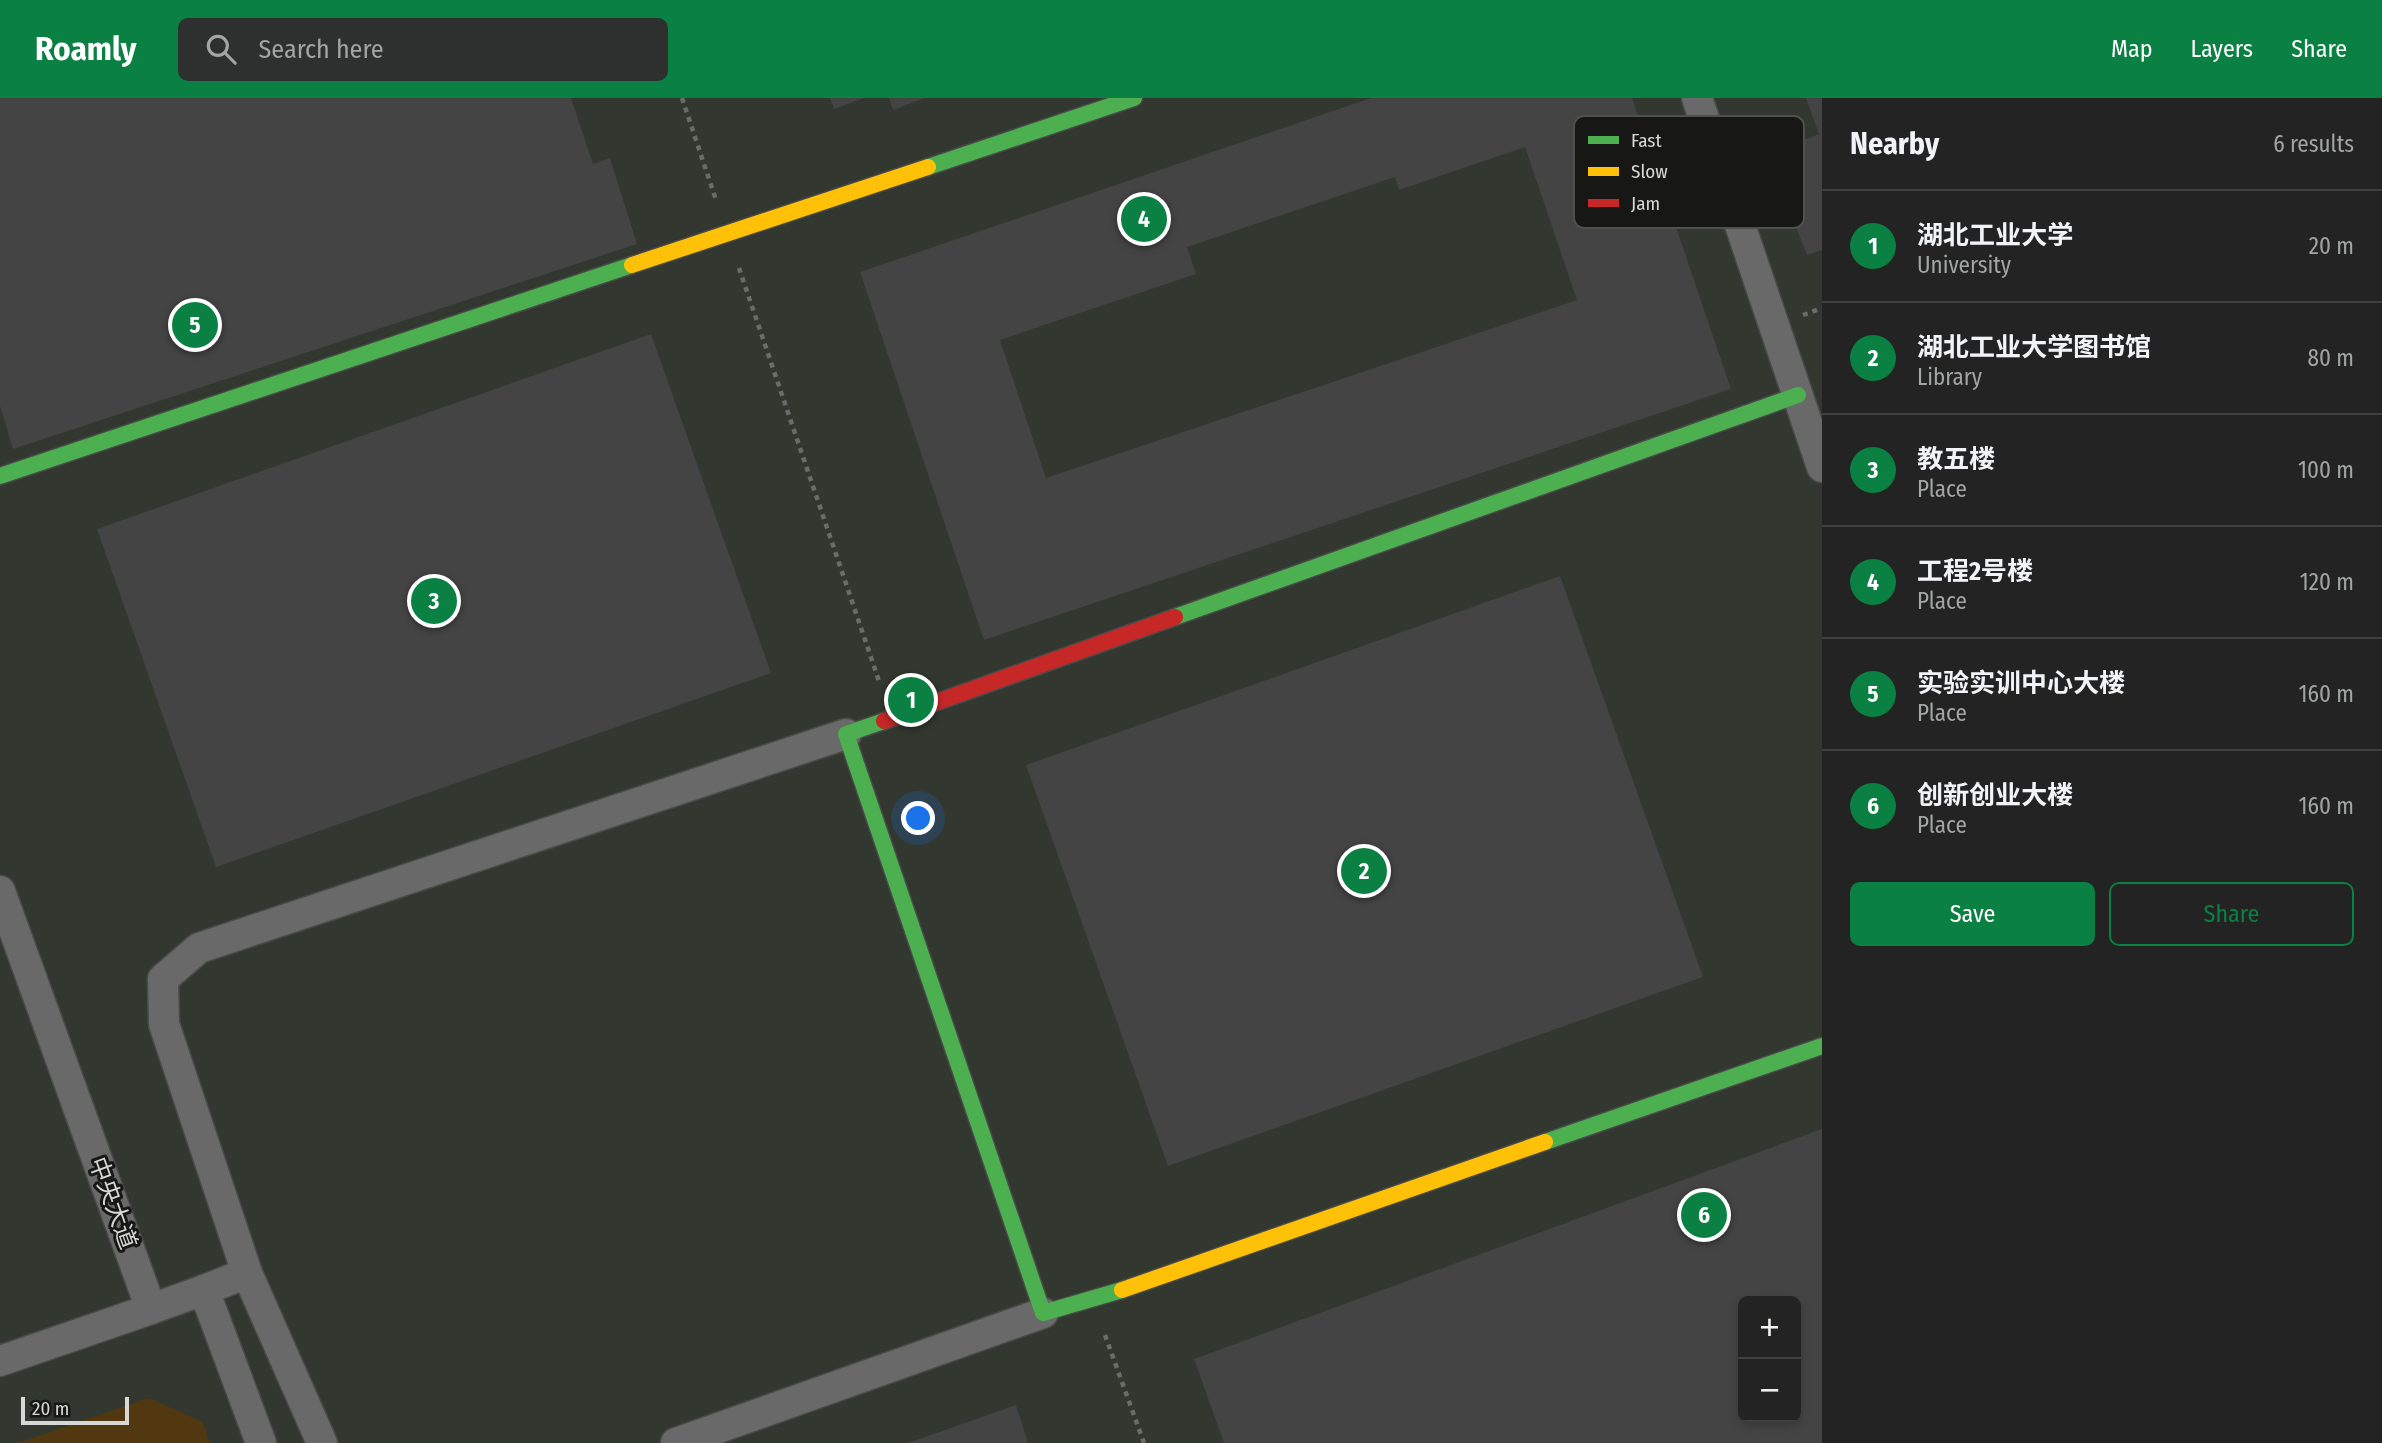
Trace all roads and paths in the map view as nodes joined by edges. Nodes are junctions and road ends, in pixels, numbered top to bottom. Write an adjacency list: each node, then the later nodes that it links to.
1 (682, 98): 6 (path)
2 (1134, 98): 6 (street)
3 (1697, 98): 4 (street)
4 (1703, 116)
5 (1741, 228): 7 (street)
6 (727, 235): 9 (street); 10 (path)
7 (1798, 395): 8 (street); 10 (street)
8 (1822, 467)
9 (0, 476)
10 (891, 718): 11 (street)
11 (846, 734): 14 (street); 18 (street)
12 (0, 891): 17 (street, 中央大道)
13 (1822, 1046): 16 (street)
14 (247, 1273): 15 (street); 21 (street)
15 (205, 1290): 17 (street); 20 (street)
16 (1093, 1300): 18 (street); 23 (path)
17 (151, 1309): 19 (street)
18 (1043, 1313): 22 (street)
19 (0, 1361)
20 (261, 1443)
21 (322, 1443)
22 (676, 1443)
23 (1144, 1443)

